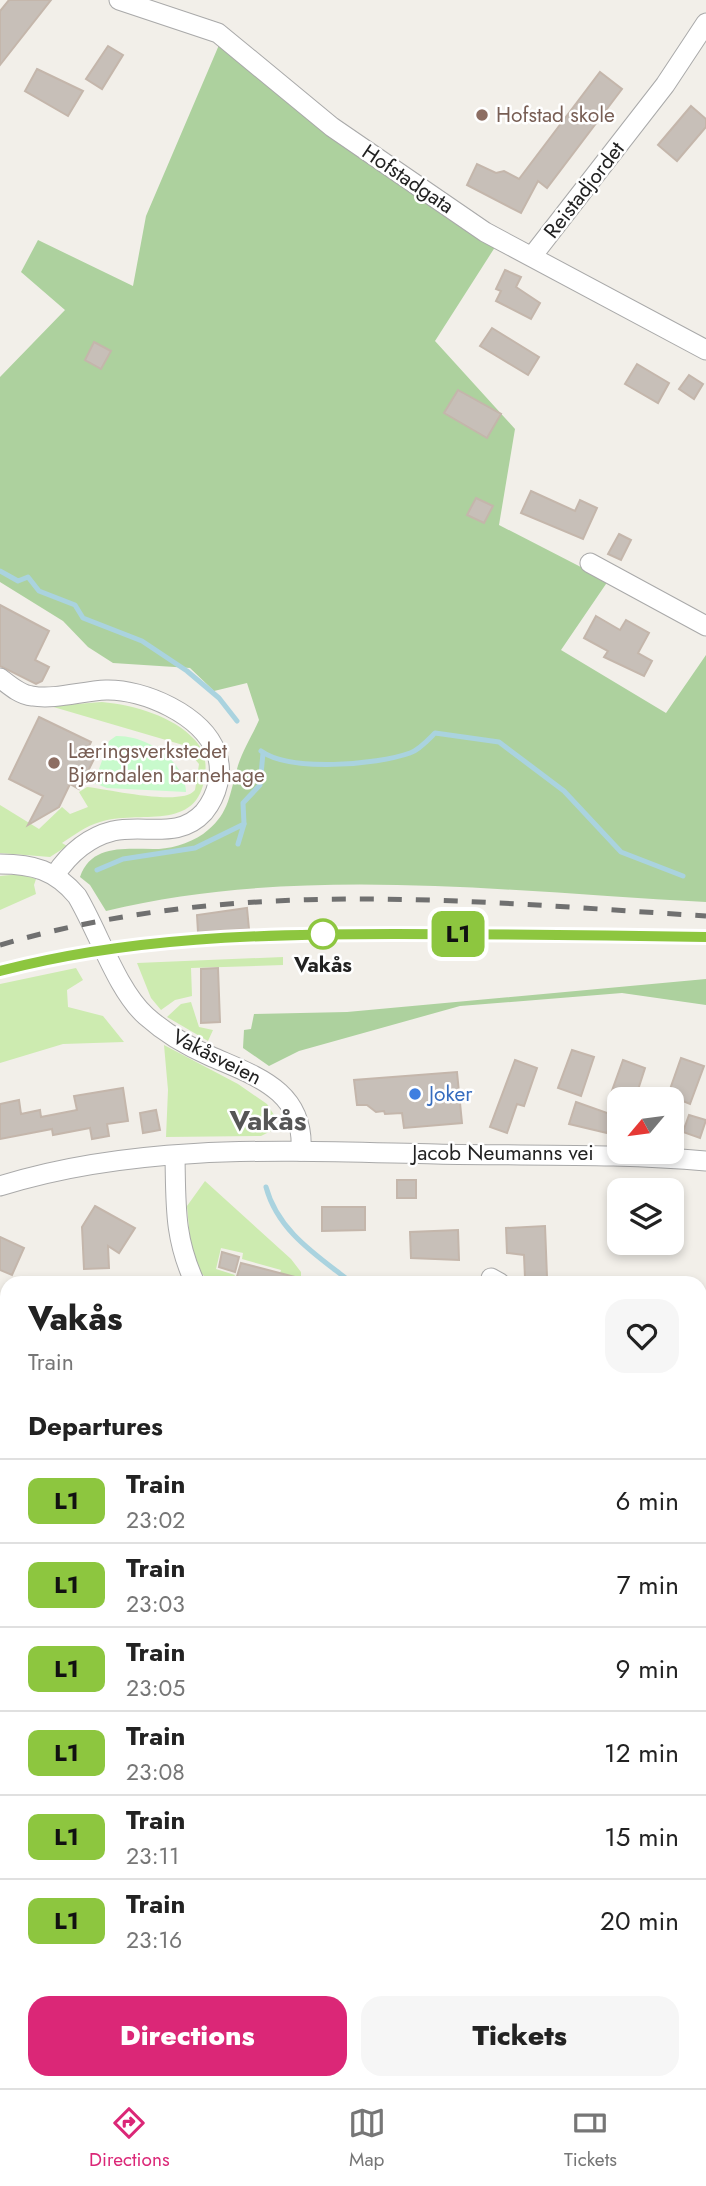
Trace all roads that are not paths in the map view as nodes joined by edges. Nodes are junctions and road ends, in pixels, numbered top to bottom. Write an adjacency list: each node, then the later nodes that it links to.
1 (119, 0): 3 (street, Hofstadgata)
2 (706, 23): 3 (street, Reistadjordet)
3 (533, 255): 4 (street, Hofstadgata)
4 (706, 350)
5 (590, 563): 6 (street)
6 (706, 626)
7 (0, 678): 9 (street)
8 (0, 864): 9 (street, Vakåsveien)
9 (55, 875): 10 (street, Vakåsveien)
10 (301, 1151): 11 (street); 12 (street, Jacob Neumanns vei)
11 (175, 1157): 13 (street); 14 (street)
12 (706, 1161)
13 (0, 1186)
14 (192, 1276)

